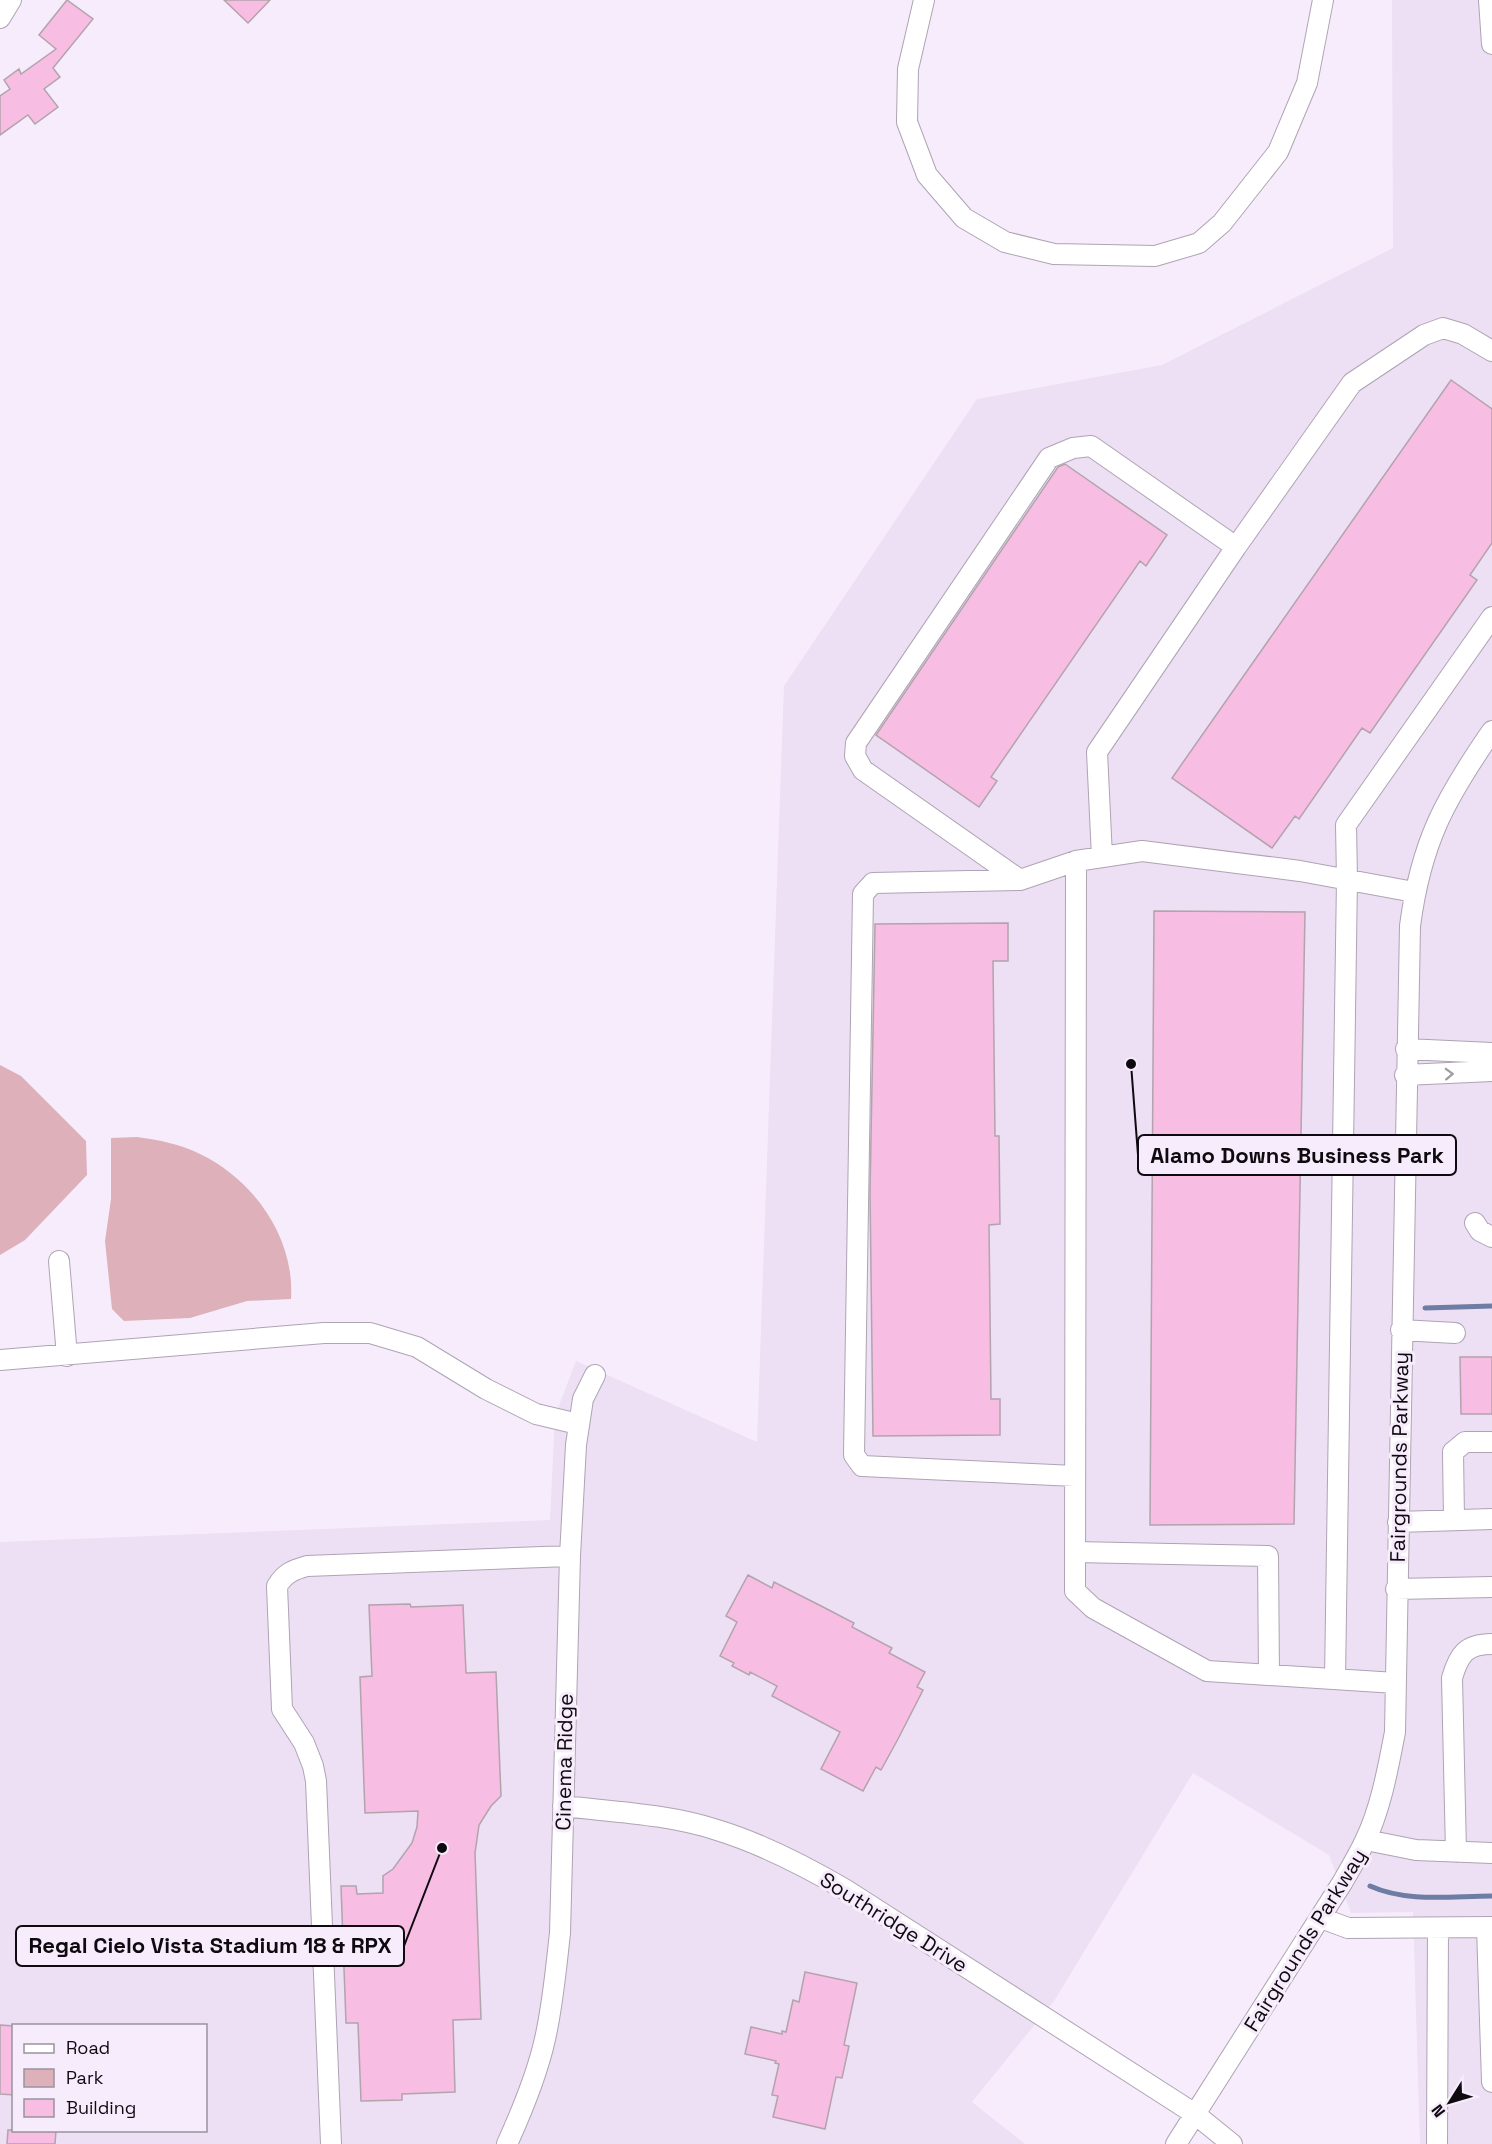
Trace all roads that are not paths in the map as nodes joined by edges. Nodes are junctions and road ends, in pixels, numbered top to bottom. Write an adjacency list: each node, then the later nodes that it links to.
1 (11, 0): 5 (street)
2 (924, 0): 3 (street)
3 (1323, 0)
4 (1489, 0): 6 (street)
5 (0, 18)
6 (1492, 44)
7 (1492, 351): 8 (street)
8 (1236, 547): 11 (street); 14 (street)
9 (1492, 617): 13 (street)
10 (1492, 731): 15 (street, Fairgrounds Parkway)
11 (1102, 857): 12 (street); 13 (street)
12 (1076, 861): 14 (street); 30 (street)
13 (1347, 879): 15 (street); 40 (street)
14 (1020, 880): 30 (street)
15 (1414, 892): 16 (street, Fairgrounds Parkway)
16 (1406, 1049): 17 (street); 19 (street, Fairgrounds Parkway)
17 (1492, 1053)
18 (1492, 1071): 19 (street, one-way to 18)
19 (1406, 1075): 23 (street, Fairgrounds Parkway)
20 (1475, 1223): 21 (street)
21 (1492, 1237)
22 (59, 1262): 25 (street)
23 (1401, 1330): 24 (street); 33 (street, Fairgrounds Parkway)
24 (1455, 1333)
25 (67, 1356): 26 (street); 28 (street)
26 (0, 1360)
27 (595, 1375): 28 (street, Cinema Ridge)
28 (578, 1424): 35 (street, Cinema Ridge)
29 (1492, 1442): 32 (street)
30 (1075, 1476): 34 (street)
31 (1492, 1519): 32 (street)
32 (1454, 1520): 33 (street)
33 (1398, 1522): 37 (street, Fairgrounds Parkway)
34 (1075, 1552): 39 (street); 39 (street)
35 (570, 1556): 42 (street, Cinema Ridge); 51 (street)
36 (1492, 1587): 37 (street)
37 (1396, 1589): 41 (street, Fairgrounds Parkway)
38 (1492, 1644): 44 (street)
39 (1269, 1675): 40 (street)
40 (1335, 1679): 41 (street)
41 (1396, 1683): 43 (street, Fairgrounds Parkway)
42 (563, 1806): 50 (street, Southridge Drive); 52 (street, Cinema Ridge)
43 (1366, 1840): 44 (street); 46 (street, Fairgrounds Parkway)
44 (1456, 1852): 45 (street)
45 (1492, 1853)
46 (1321, 1917): 48 (street); 50 (street, Fairgrounds Parkway)
47 (1490, 1927): 48 (street); 49 (street)
48 (1438, 1928): 55 (street)
49 (1492, 2082)
50 (1195, 2114): 53 (street, Fairgrounds Parkway); 54 (street, Southridge Drive)
51 (331, 2144)
52 (507, 2144)
53 (1176, 2144)
54 (1232, 2144)
55 (1437, 2144)

